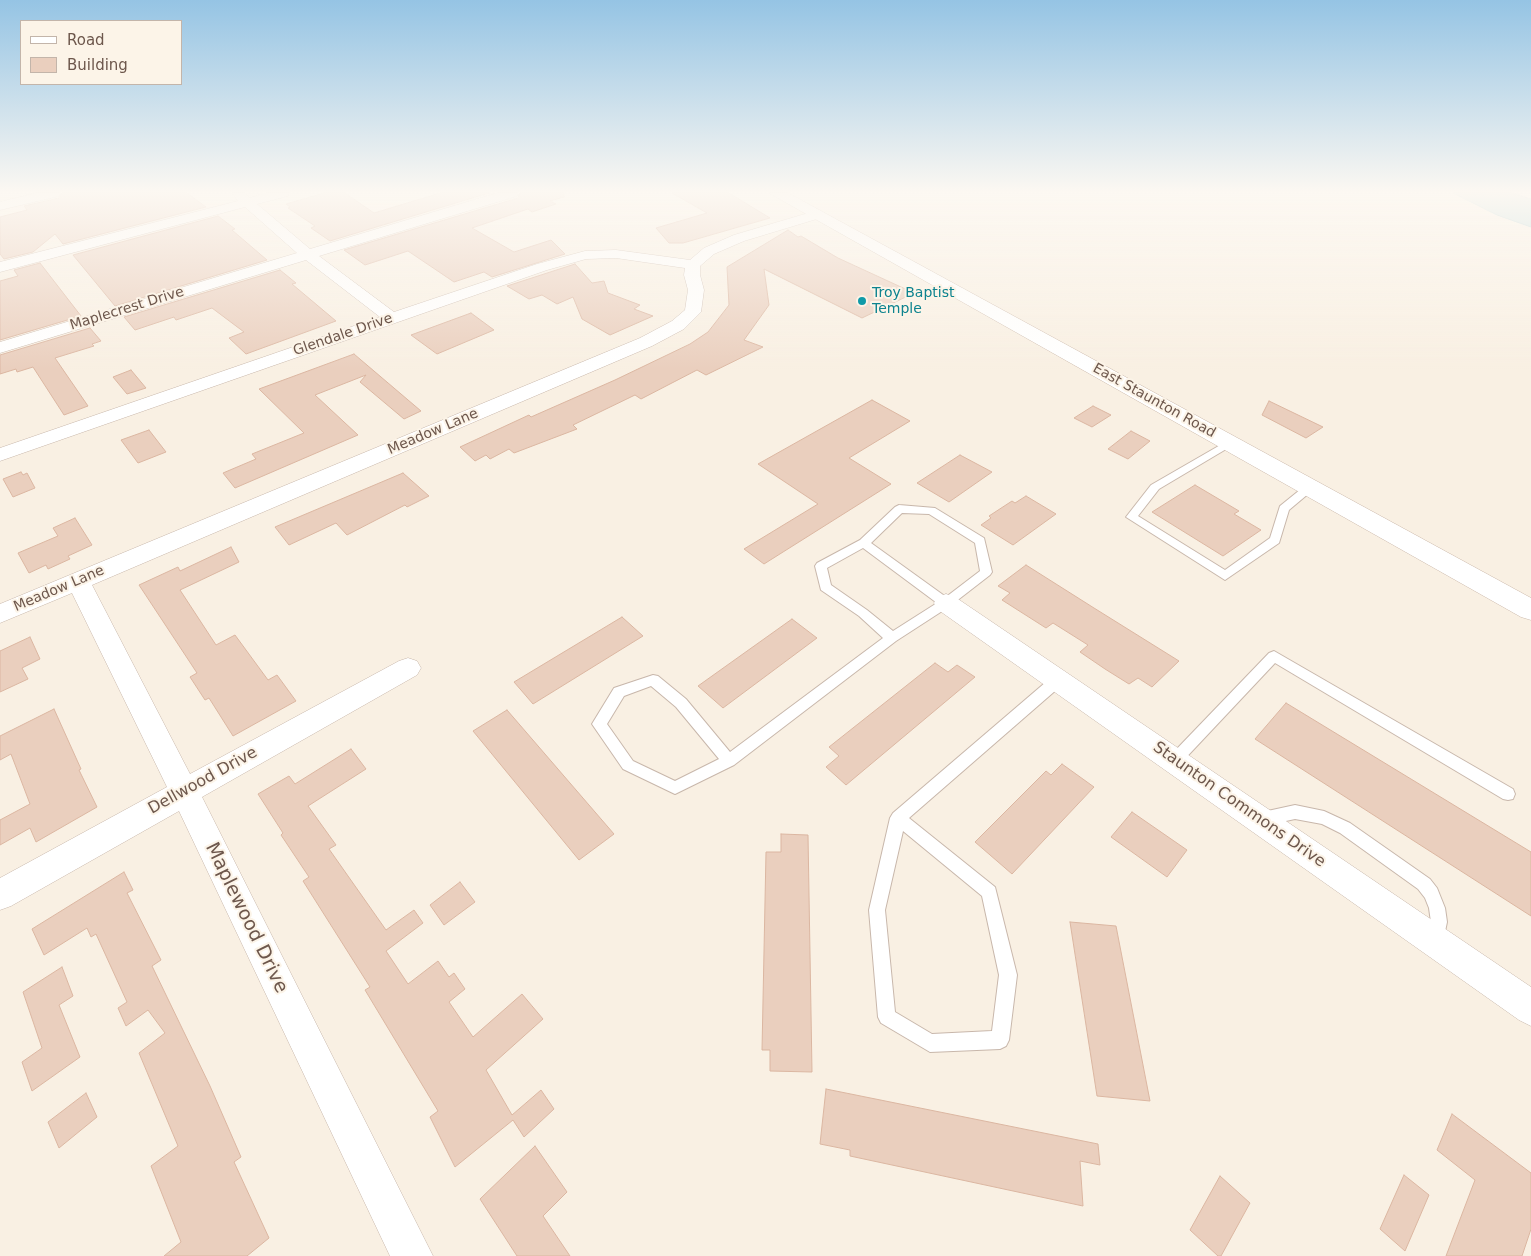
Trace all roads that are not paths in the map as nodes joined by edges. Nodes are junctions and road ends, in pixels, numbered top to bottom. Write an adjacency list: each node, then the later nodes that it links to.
1 (57, 252): 8 (street)
2 (305, 252): 6 (street)
3 (316, 252): 6 (street, Maplecrest Drive)
4 (709, 252): 7 (street)
5 (881, 252): 11 (main road, East Staunton Road)
6 (308, 254): 9 (street); 10 (street, Maplecrest Drive)
7 (693, 265): 9 (street, Glendale Drive); 15 (street, Meadow Lane)
8 (0, 268)
9 (392, 318): 12 (street, Glendale Drive)
10 (0, 348)
11 (1229, 443): 13 (main road, East Staunton Road); 13 (lane)
12 (0, 455)
13 (1310, 487): 17 (main road, East Staunton Road)
14 (864, 543): 16 (lane); 16 (lane); 19 (lane)
15 (78, 581): 18 (street, Meadow Lane); 24 (street, Maplewood Drive)
16 (946, 603): 19 (lane); 21 (street, Staunton Commons Drive)
17 (1531, 610)
18 (0, 614)
19 (892, 638): 22 (lane)
20 (408, 668): 24 (street, Dellwood Drive)
21 (1058, 680): 23 (street, Staunton Commons Drive); 26 (lane)
22 (729, 761): 22 (lane)
23 (1174, 761): 25 (lane); 27 (street, Staunton Commons Drive)
24 (184, 791): 28 (street, Dellwood Drive); 31 (street, Maplewood Drive)
25 (1508, 794)
26 (898, 818): 26 (lane)
27 (1260, 820): 29 (street, Staunton Commons Drive); 29 (lane)
28 (0, 895)
29 (1436, 942): 30 (street, Staunton Commons Drive)
30 (1531, 1008)
31 (412, 1256)

